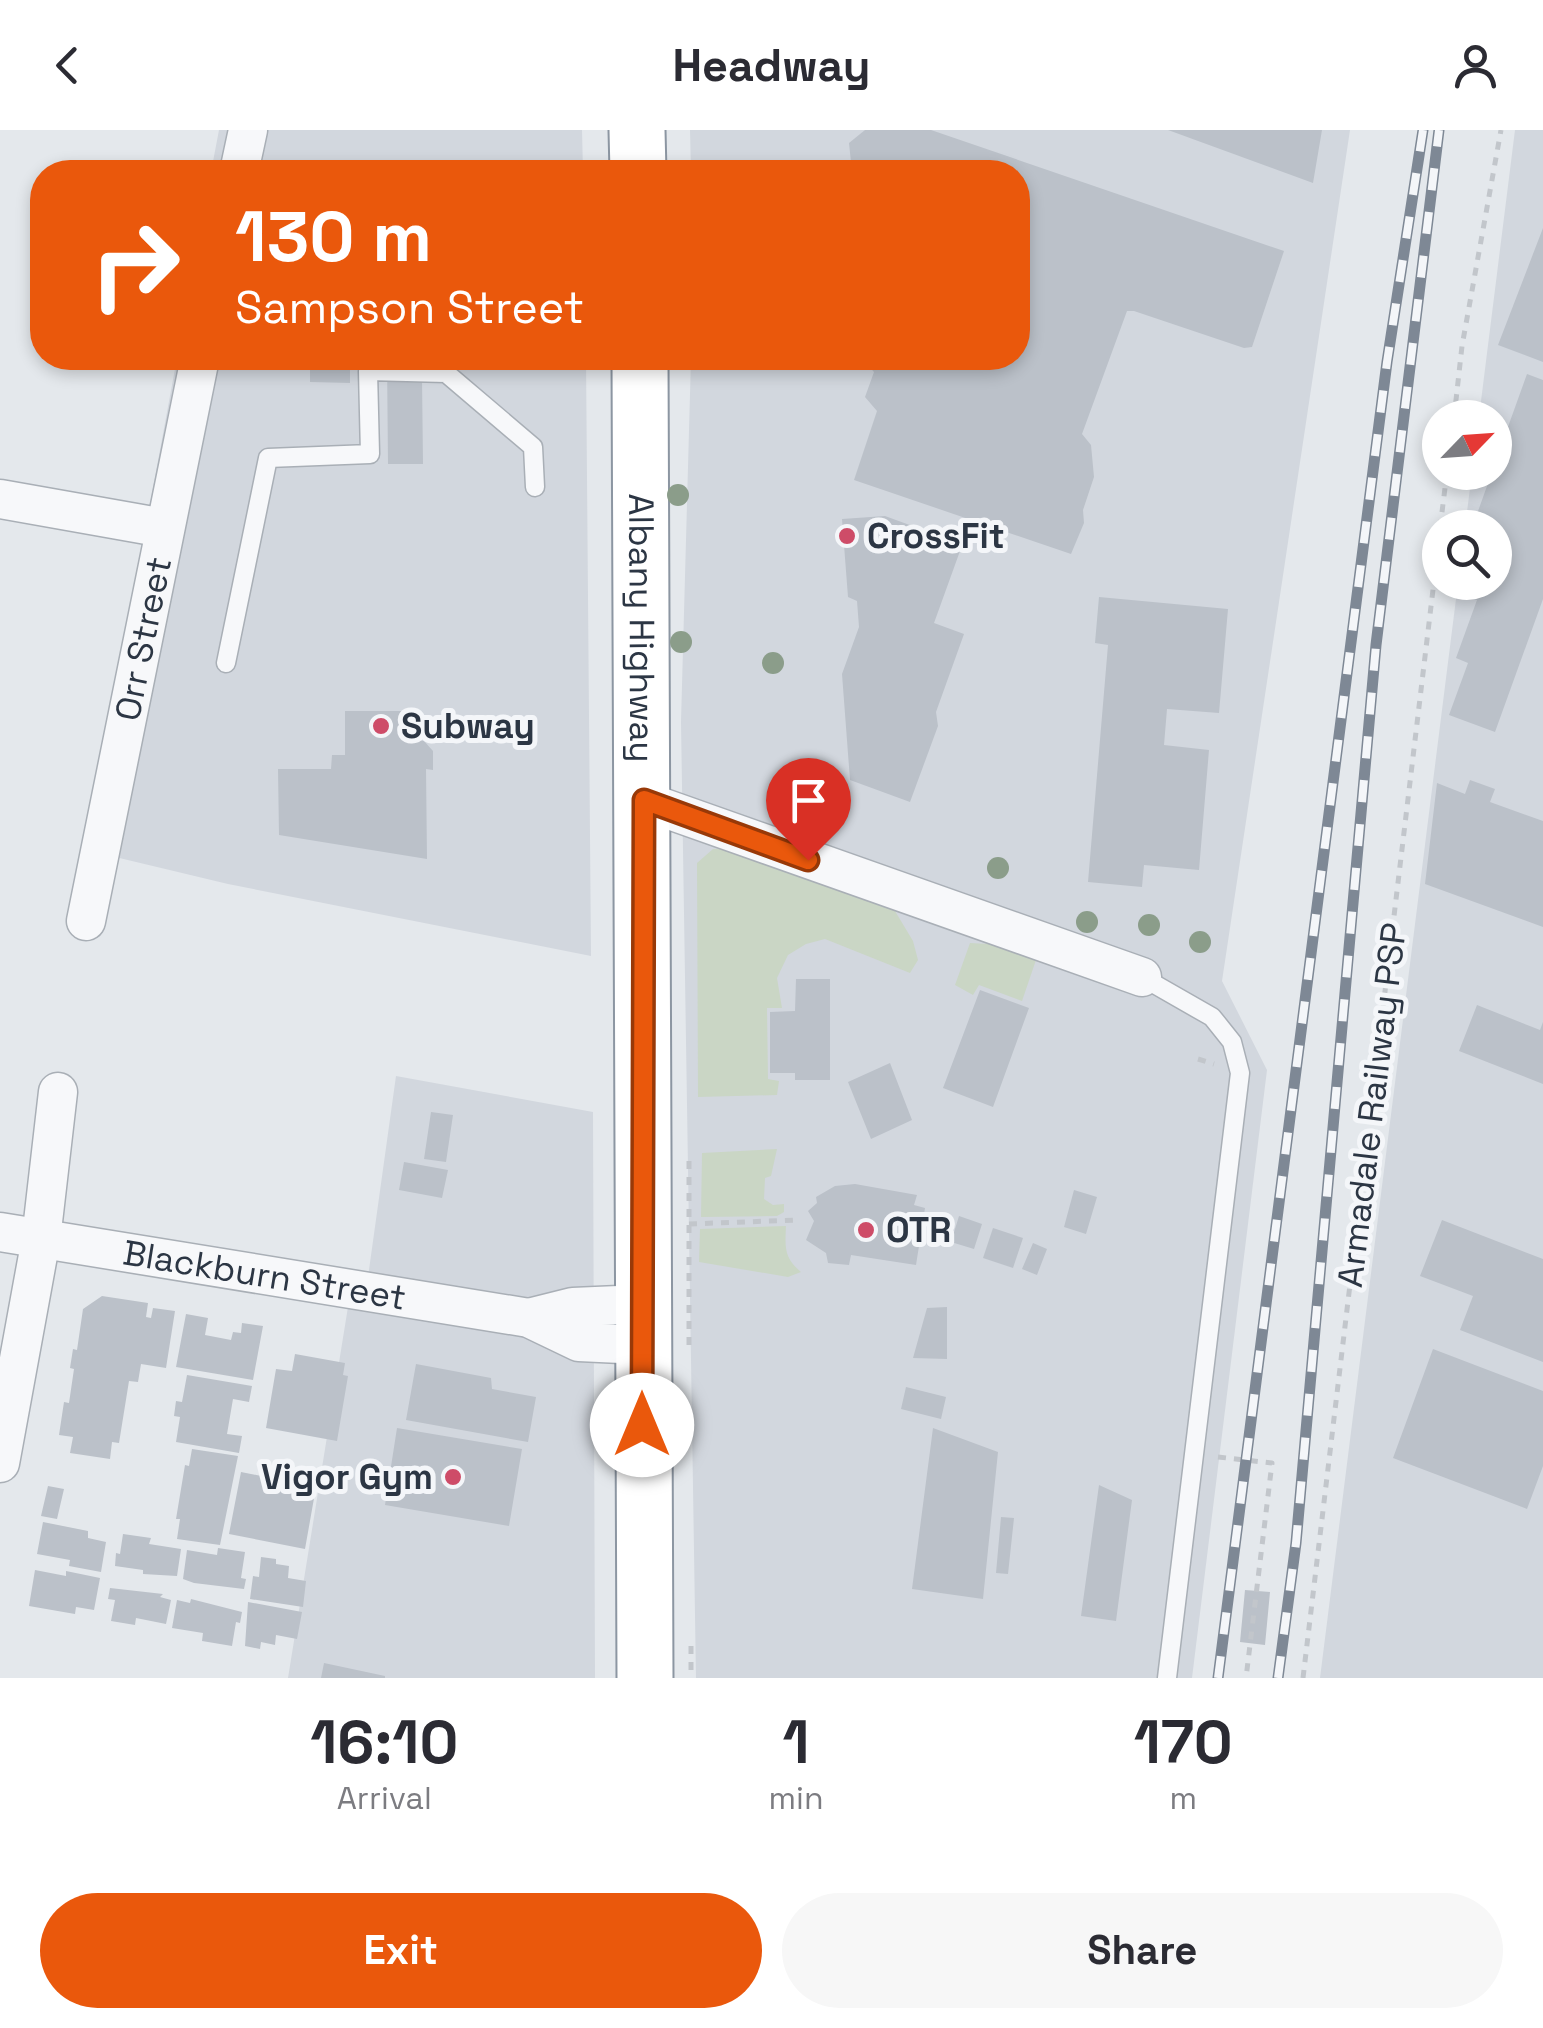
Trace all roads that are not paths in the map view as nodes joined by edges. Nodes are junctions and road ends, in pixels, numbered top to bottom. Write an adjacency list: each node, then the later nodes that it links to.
1 (248, 130): 3 (street)
2 (637, 130): 4 (highway)
3 (242, 160)
4 (638, 160)
5 (197, 370): 9 (street, Orr Street)
6 (640, 370): 11 (highway, Albany Highway)
7 (536, 487): 10 (lane)
8 (0, 499): 9 (street)
9 (164, 528): 12 (street, Orr Street)
10 (226, 664)
11 (644, 800): 13 (street); 17 (highway, Albany Highway)
12 (86, 921)
13 (1142, 977): 20 (lane)
14 (58, 1092): 16 (street)
15 (0, 1232): 16 (street, Blackburn Street)
16 (41, 1239): 17 (street, Blackburn Street); 18 (street)
17 (642, 1325): 19 (highway, Albany Highway)
18 (0, 1463)
19 (646, 1678)
20 (1167, 1678)

